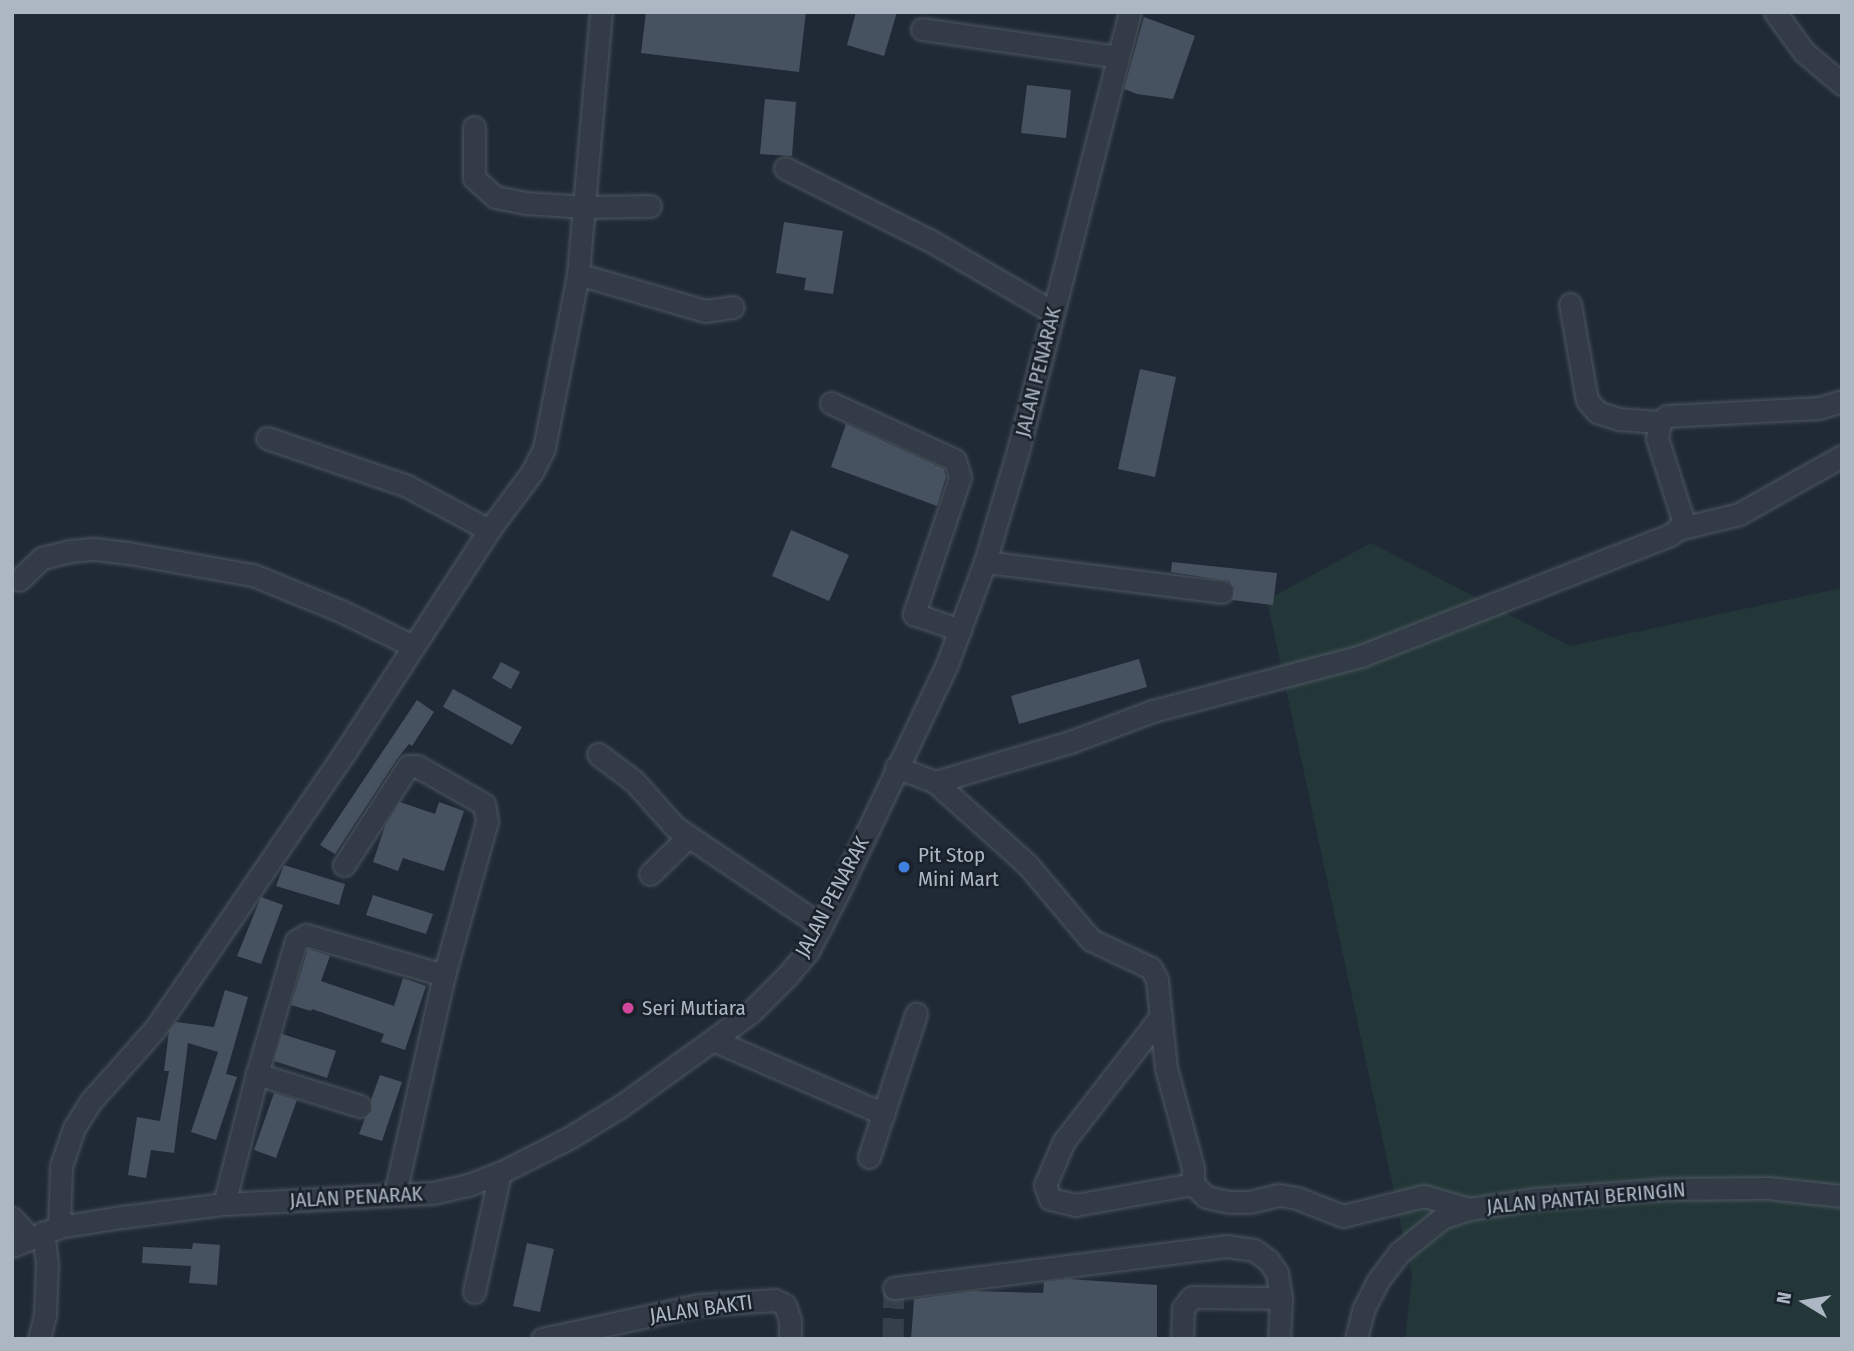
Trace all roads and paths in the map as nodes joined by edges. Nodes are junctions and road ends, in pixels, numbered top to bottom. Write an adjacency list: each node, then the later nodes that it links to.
1 (601, 12): 10 (street)
2 (1130, 12): 5 (street, JALAN PENARAK)
3 (1775, 12): 6 (street)
4 (922, 29): 5 (street)
5 (1118, 57): 14 (street, JALAN PENARAK)
6 (1842, 84)
7 (474, 127): 10 (street)
8 (785, 168): 14 (street)
9 (649, 206): 10 (street)
10 (586, 207): 11 (street)
11 (578, 274): 13 (street); 21 (street)
12 (1570, 304): 17 (street)
13 (733, 307)
14 (1053, 312): 22 (street, JALAN PENARAK)
15 (1842, 401): 17 (street)
16 (831, 403): 25 (street)
17 (1660, 422): 20 (street)
18 (267, 439): 21 (street)
19 (1842, 456): 20 (street)
20 (1678, 529): 29 (street)
21 (489, 530): 26 (street)
22 (985, 562): 24 (street); 25 (street, JALAN PENARAK)
23 (19, 580): 26 (street)
24 (1222, 592)
25 (960, 630): 28 (street, JALAN PENARAK)
26 (413, 646): 49 (street)
27 (598, 754): 30 (street)
28 (897, 767): 29 (street); 33 (street, JALAN PENARAK)
29 (935, 782): 36 (street)
30 (688, 837): 32 (street); 33 (street)
31 (344, 865): 34 (street)
32 (650, 874)
33 (822, 926): 37 (street, JALAN PENARAK)
34 (444, 975): 38 (street); 44 (street)
35 (916, 1013): 40 (street)
36 (1161, 1016): 43 (street); 43 (street)
37 (713, 1040): 40 (street); 42 (street, JALAN PENARAK)
38 (257, 1074): 39 (street); 46 (street)
39 (360, 1106)
40 (884, 1115): 41 (street)
41 (869, 1157)
42 (500, 1173): 44 (street, JALAN PENARAK); 51 (street)
43 (1193, 1184): 47 (street)
44 (394, 1195): 46 (street, JALAN PENARAK)
45 (1842, 1196): 47 (street, JALAN PANTAI BERINGIN)
46 (224, 1204): 49 (street, JALAN PENARAK)
47 (1469, 1209): 58 (street, JALAN PANTAI BERINGIN)
48 (12, 1218): 49 (street)
49 (36, 1235): 53 (street)
50 (894, 1288): 52 (street)
51 (474, 1292)
52 (1281, 1297): 56 (street); 57 (street)
53 (39, 1339)
54 (542, 1339): 55 (street, JALAN BAKTI)
55 (790, 1339)
56 (1182, 1339)
57 (1279, 1339)
58 (1356, 1339)

